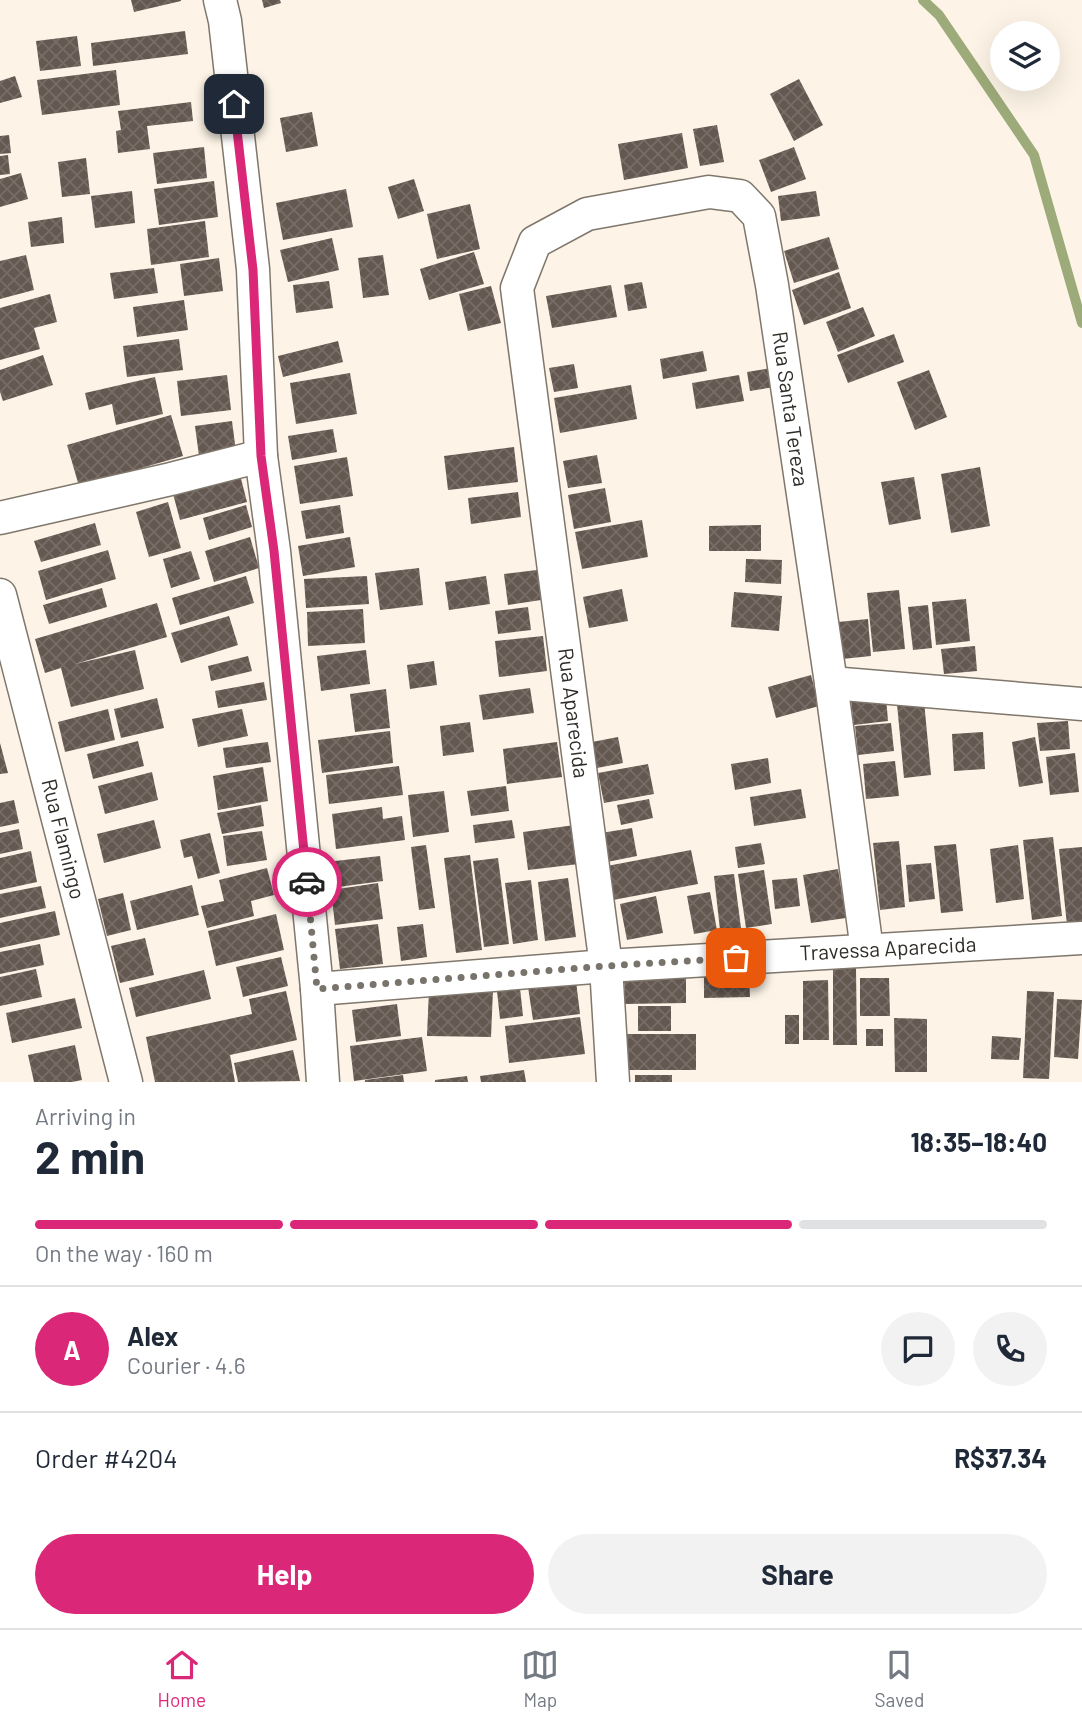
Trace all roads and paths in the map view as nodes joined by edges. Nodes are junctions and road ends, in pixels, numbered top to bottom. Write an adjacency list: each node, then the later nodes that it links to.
1 (220, 0): 3 (street)
2 (525, 346): 6 (street, Rua Santa Tereza); 10 (street, Rua Aparecida)
3 (261, 456): 4 (street); 11 (street)
4 (0, 518)
5 (0, 595): 12 (street, Rua Flamingo)
6 (831, 683): 7 (street); 9 (street, Rua Santa Tereza)
7 (1082, 704)
8 (1082, 938): 9 (street, Travessa Aparecida)
9 (867, 950): 10 (street, Travessa Aparecida)
10 (606, 966): 11 (street, Travessa Aparecida); 14 (street, Rua Aparecida)
11 (317, 989): 13 (street)
12 (126, 1082)
13 (323, 1082)
14 (613, 1082)

